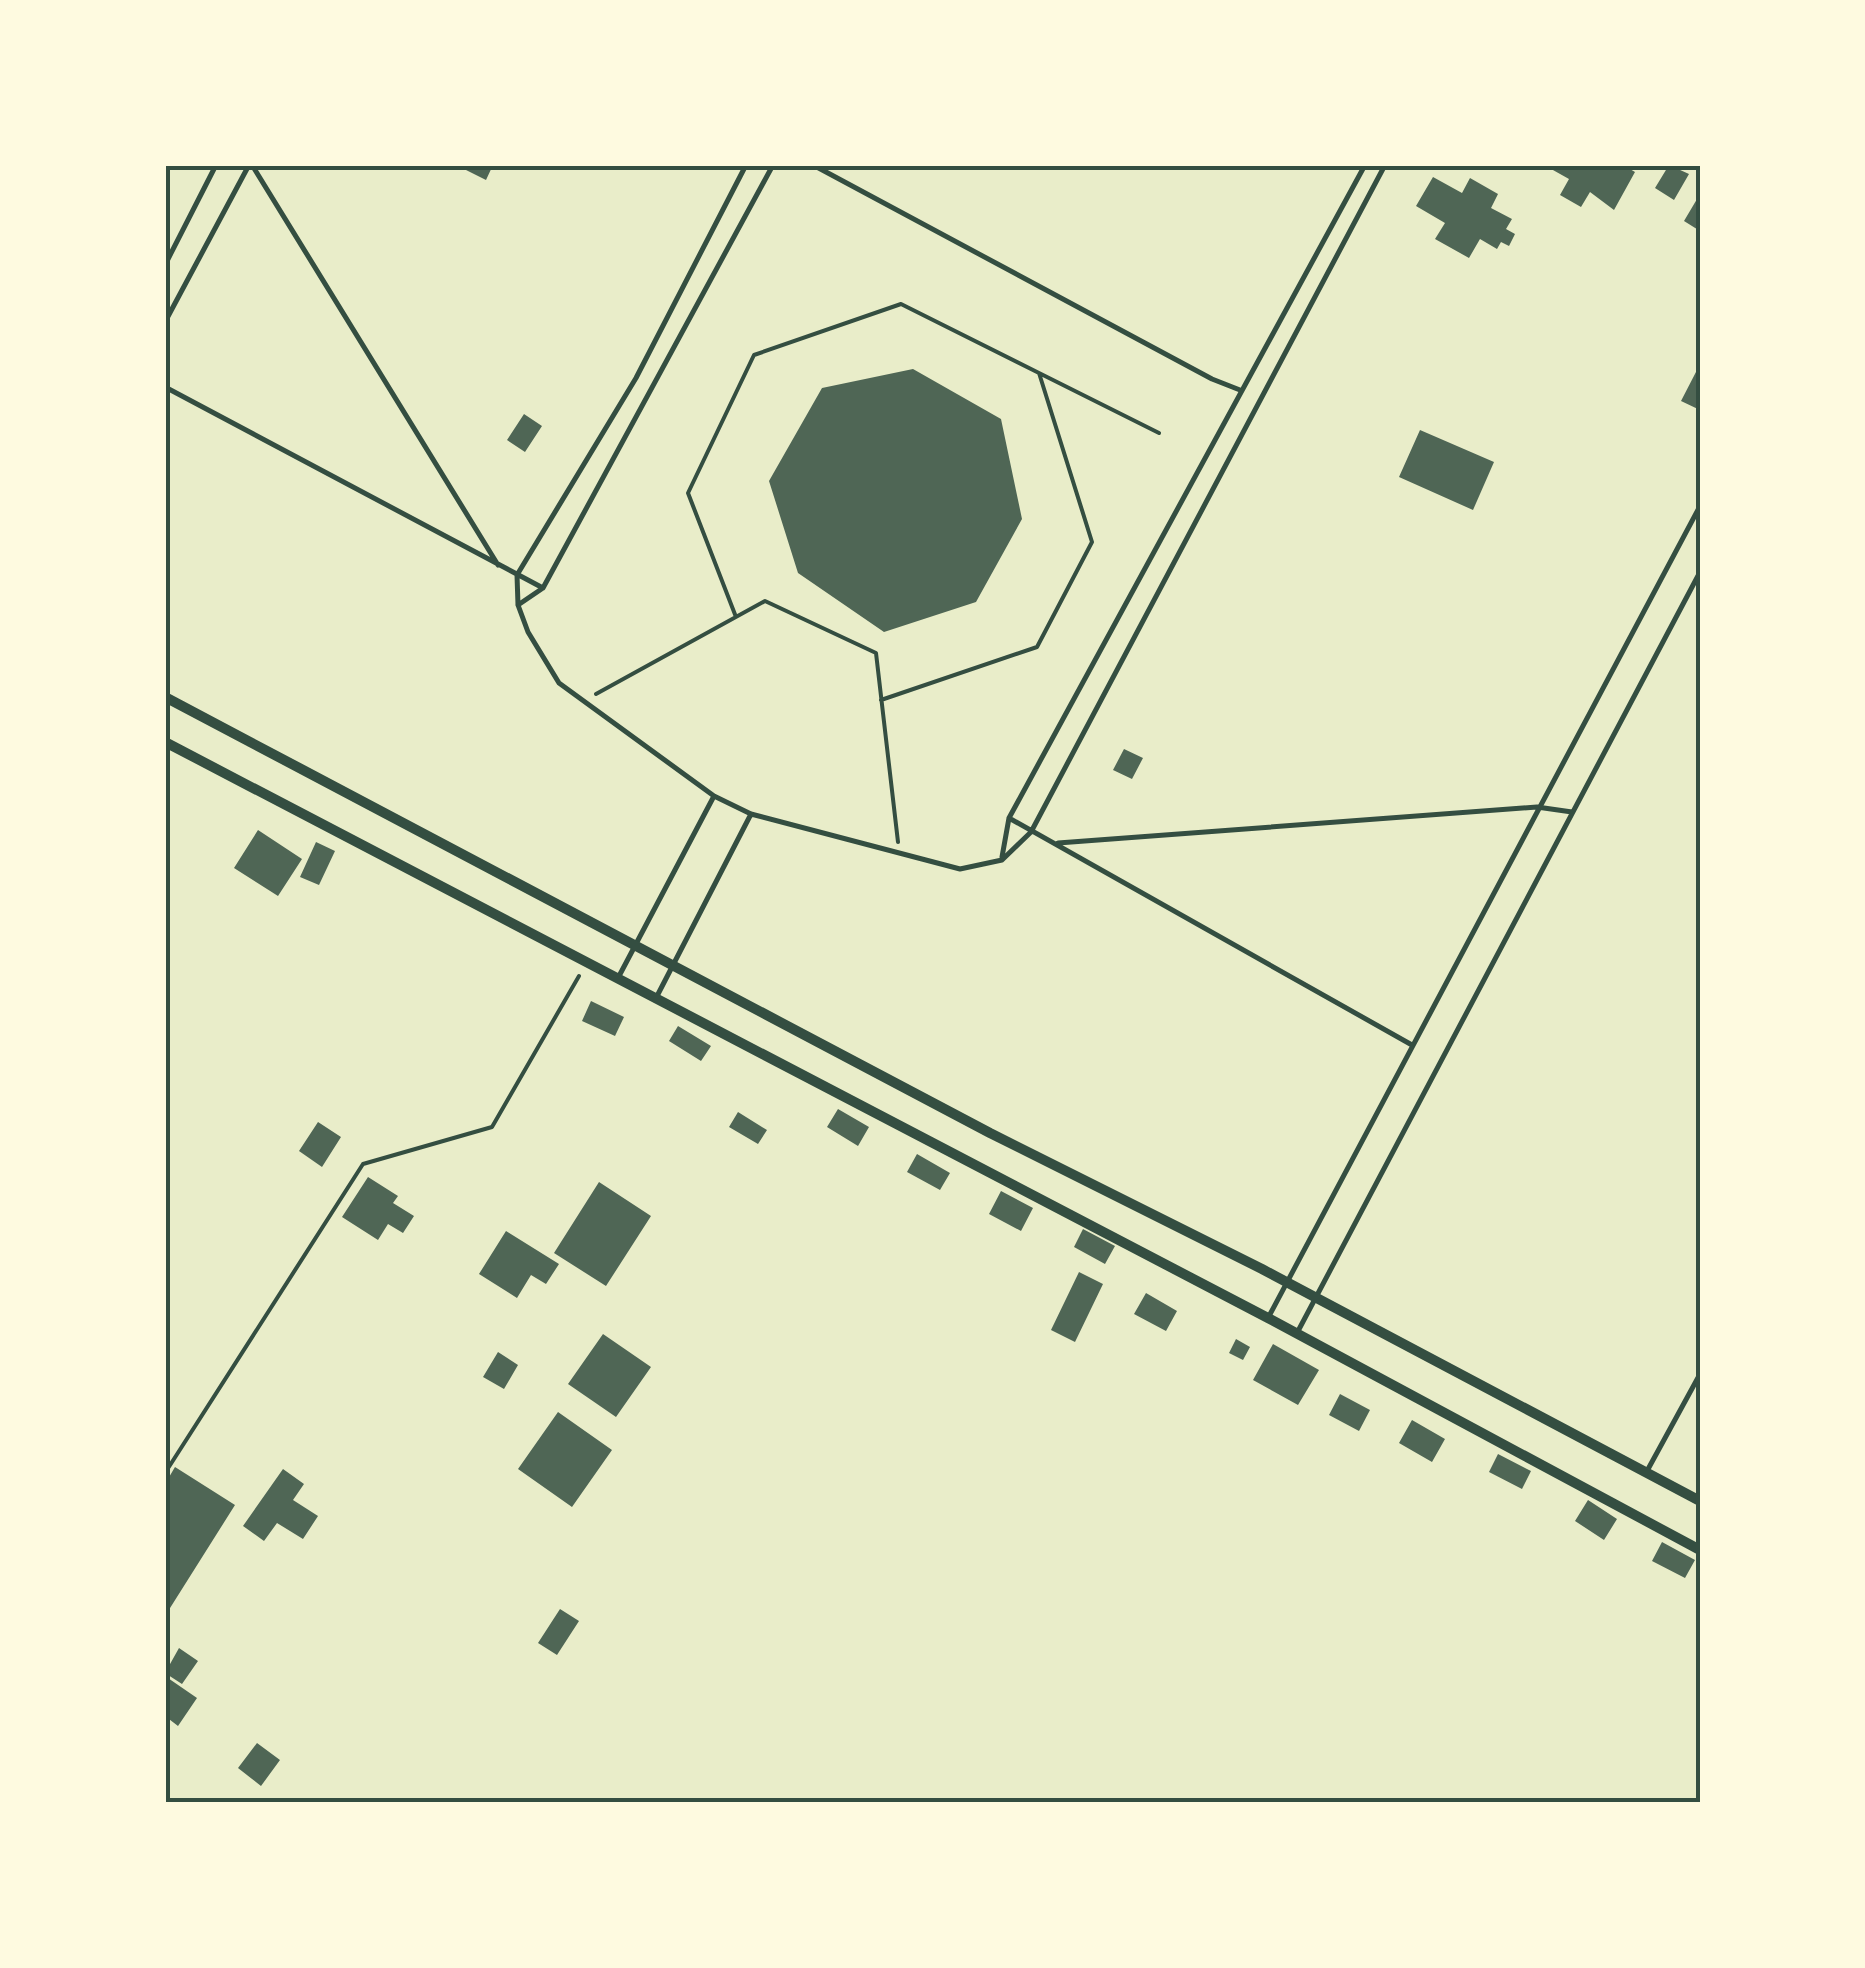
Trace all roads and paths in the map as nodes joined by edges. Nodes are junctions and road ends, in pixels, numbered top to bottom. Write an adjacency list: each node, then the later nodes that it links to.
1 (216, 165): 8 (lane)
2 (251, 165): 9 (lane); 15 (lane)
3 (746, 165): 17 (lane)
4 (773, 165): 18 (lane)
5 (812, 165): 12 (lane)
6 (1364, 165): 12 (lane)
7 (1385, 165): 30 (lane)
8 (165, 265)
9 (165, 322)
10 (1039, 374): 13 (path); 20 (path); 23 (path)
11 (165, 387): 15 (lane)
12 (1240, 390): 29 (lane)
13 (1159, 433)
14 (1700, 506): 26 (lane)
15 (498, 565): 17 (lane)
16 (1700, 572): 27 (lane)
17 (517, 575): 18 (lane); 19 (lane)
18 (543, 588): 19 (lane)
19 (518, 605): 22 (lane)
20 (736, 617): 22 (path); 23 (path)
21 (165, 696): 34 (street)
22 (583, 700): 25 (lane)
23 (881, 700): 32 (path)
24 (165, 742): 35 (street)
25 (714, 796): 28 (lane); 34 (lane)
26 (1537, 807): 27 (lane); 31 (lane); 39 (lane)
27 (1572, 812): 41 (lane)
28 (750, 814): 32 (lane); 36 (lane)
29 (1009, 818): 30 (lane); 33 (lane)
30 (1031, 832): 31 (lane); 33 (lane)
31 (1058, 843): 39 (lane)
32 (899, 854): 33 (lane)
33 (1002, 860)
34 (635, 945): 36 (street); 37 (lane)
35 (587, 962): 37 (street); 45 (path)
36 (673, 966): 38 (lane); 40 (street)
37 (618, 978): 38 (street)
38 (656, 998): 42 (street)
39 (1412, 1046): 40 (lane)
40 (1286, 1283): 41 (street); 42 (lane)
41 (1315, 1298): 43 (lane); 46 (street)
42 (1268, 1318): 43 (street)
43 (1296, 1333): 48 (street)
44 (1700, 1374): 46 (lane)
45 (165, 1473)
46 (1646, 1474): 47 (street)
47 (1700, 1500)
48 (1700, 1550)

